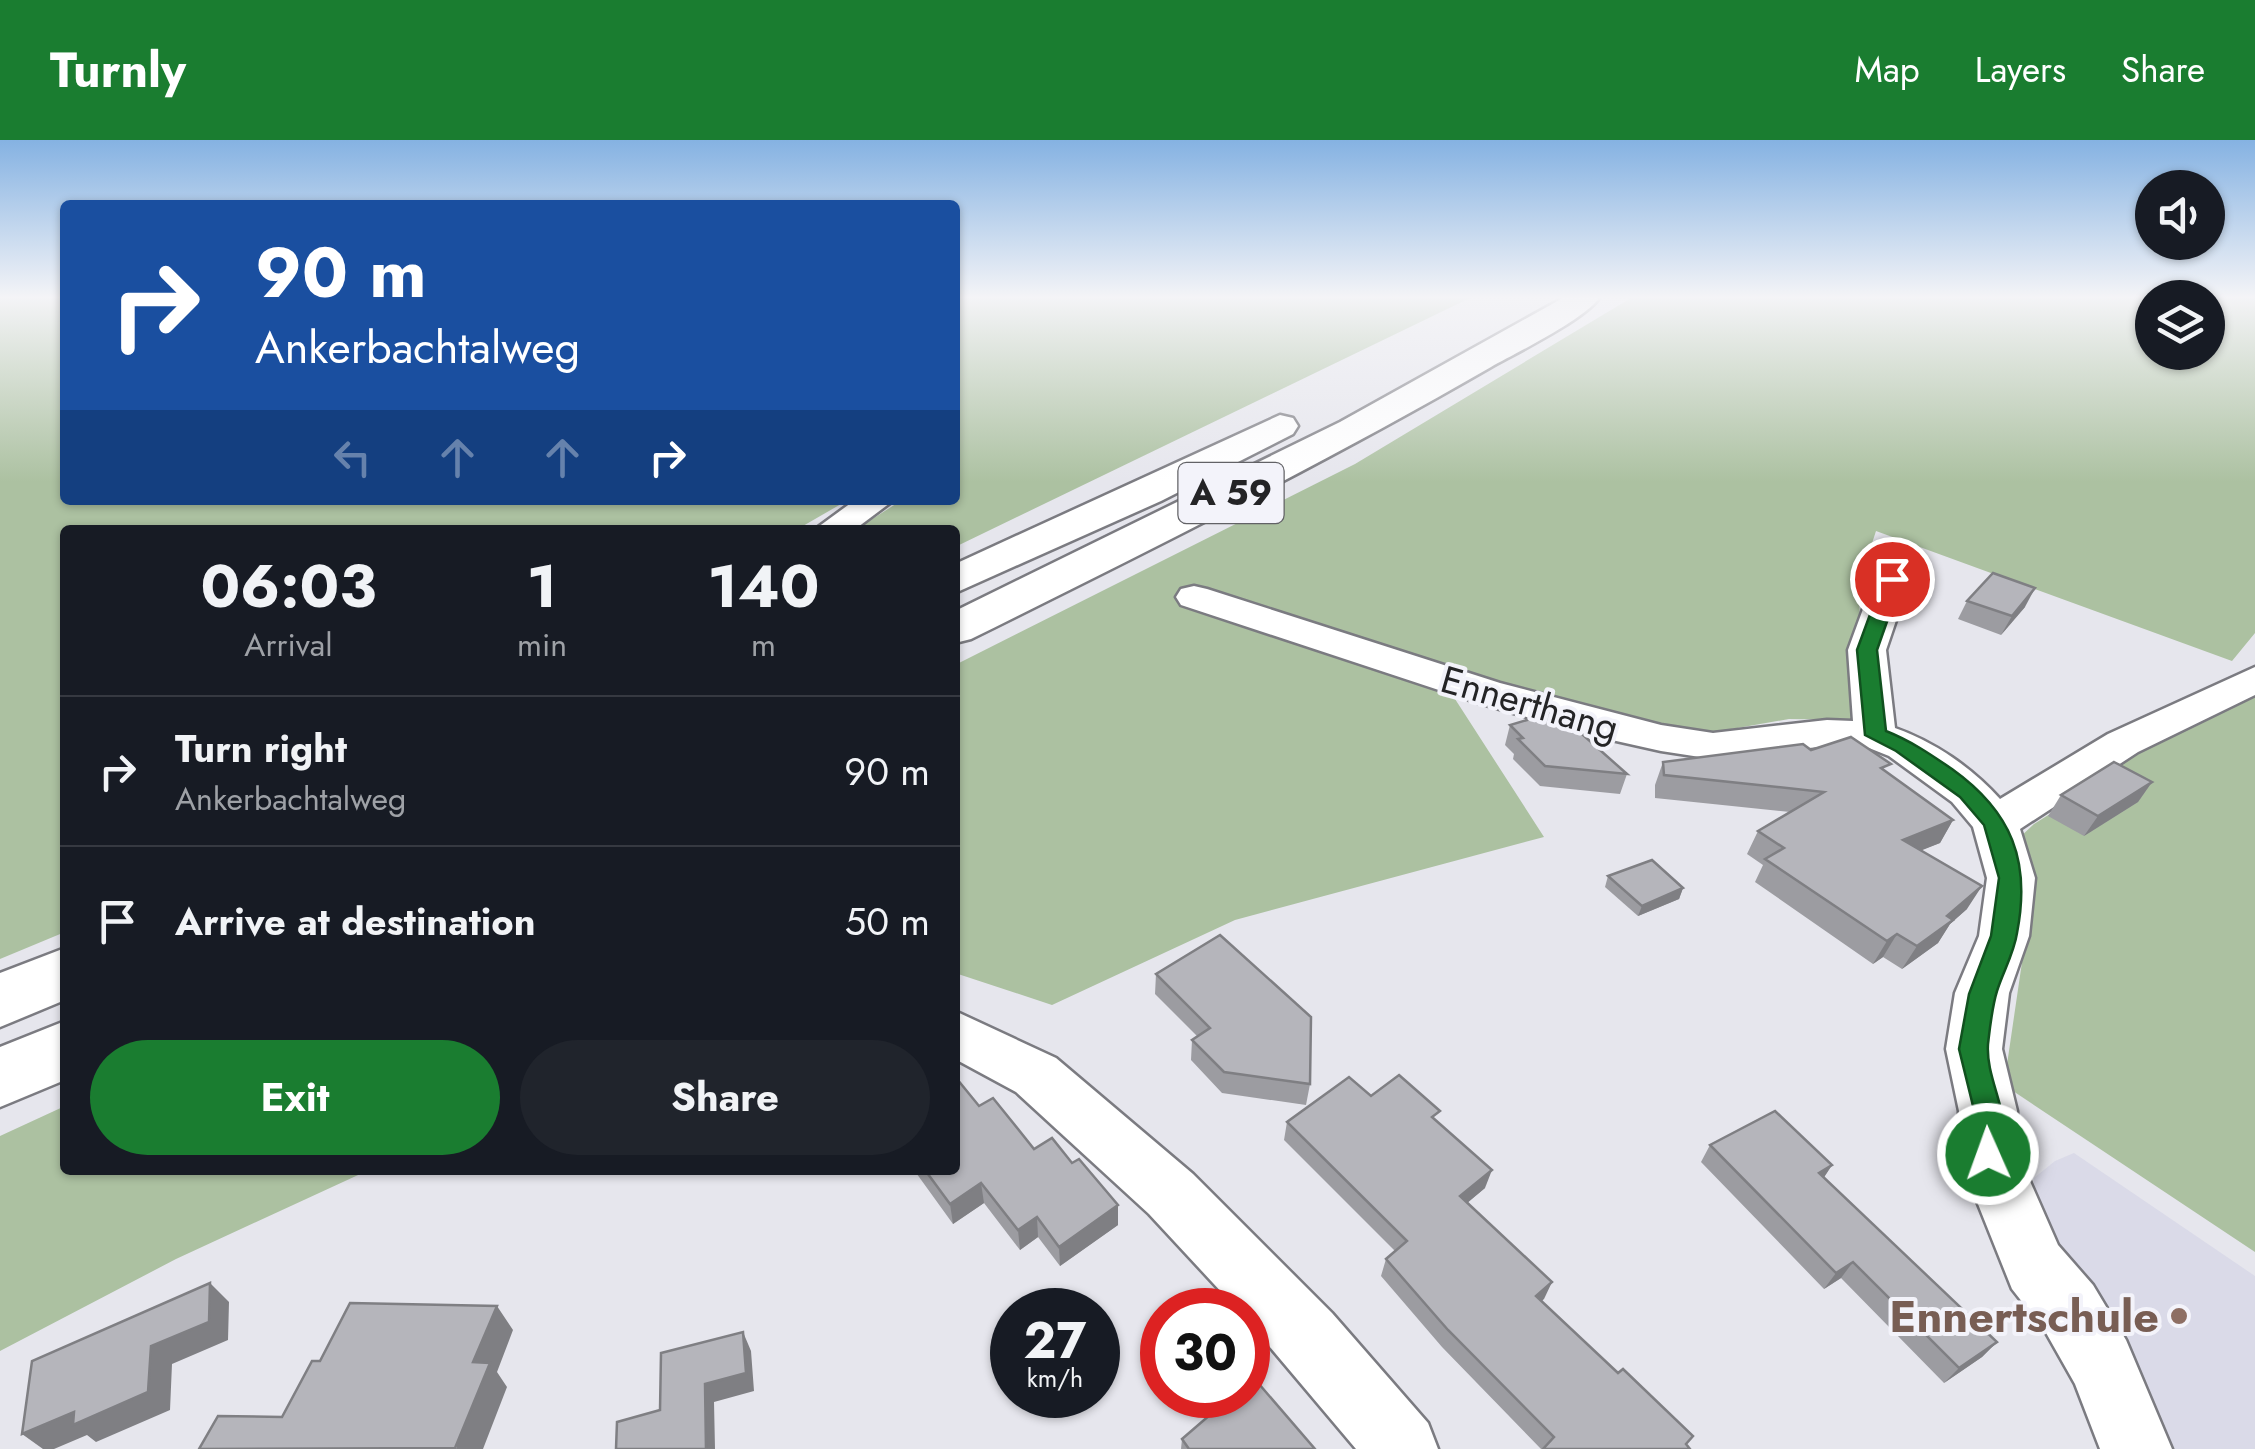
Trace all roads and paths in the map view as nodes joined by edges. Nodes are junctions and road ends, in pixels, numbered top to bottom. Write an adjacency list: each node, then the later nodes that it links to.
1 (1483, 359): 8 (highway, A 59)
2 (1334, 399): 5 (highway, A 59)
3 (874, 505): 4 (street)
4 (840, 525)
5 (960, 578)
6 (1892, 579): 10 (street)
7 (1194, 597): 10 (street, Ennerthang)
8 (960, 627)
9 (2255, 680): 11 (street)
10 (1874, 728): 11 (street, Ennerthang)
11 (1995, 822): 18 (street, Ennerthang)
12 (60, 975): 13 (highway)
13 (0, 1001)
14 (960, 1036): 17 (street)
15 (60, 1050): 16 (highway)
16 (0, 1078)
17 (1402, 1449)
18 (2136, 1449)

